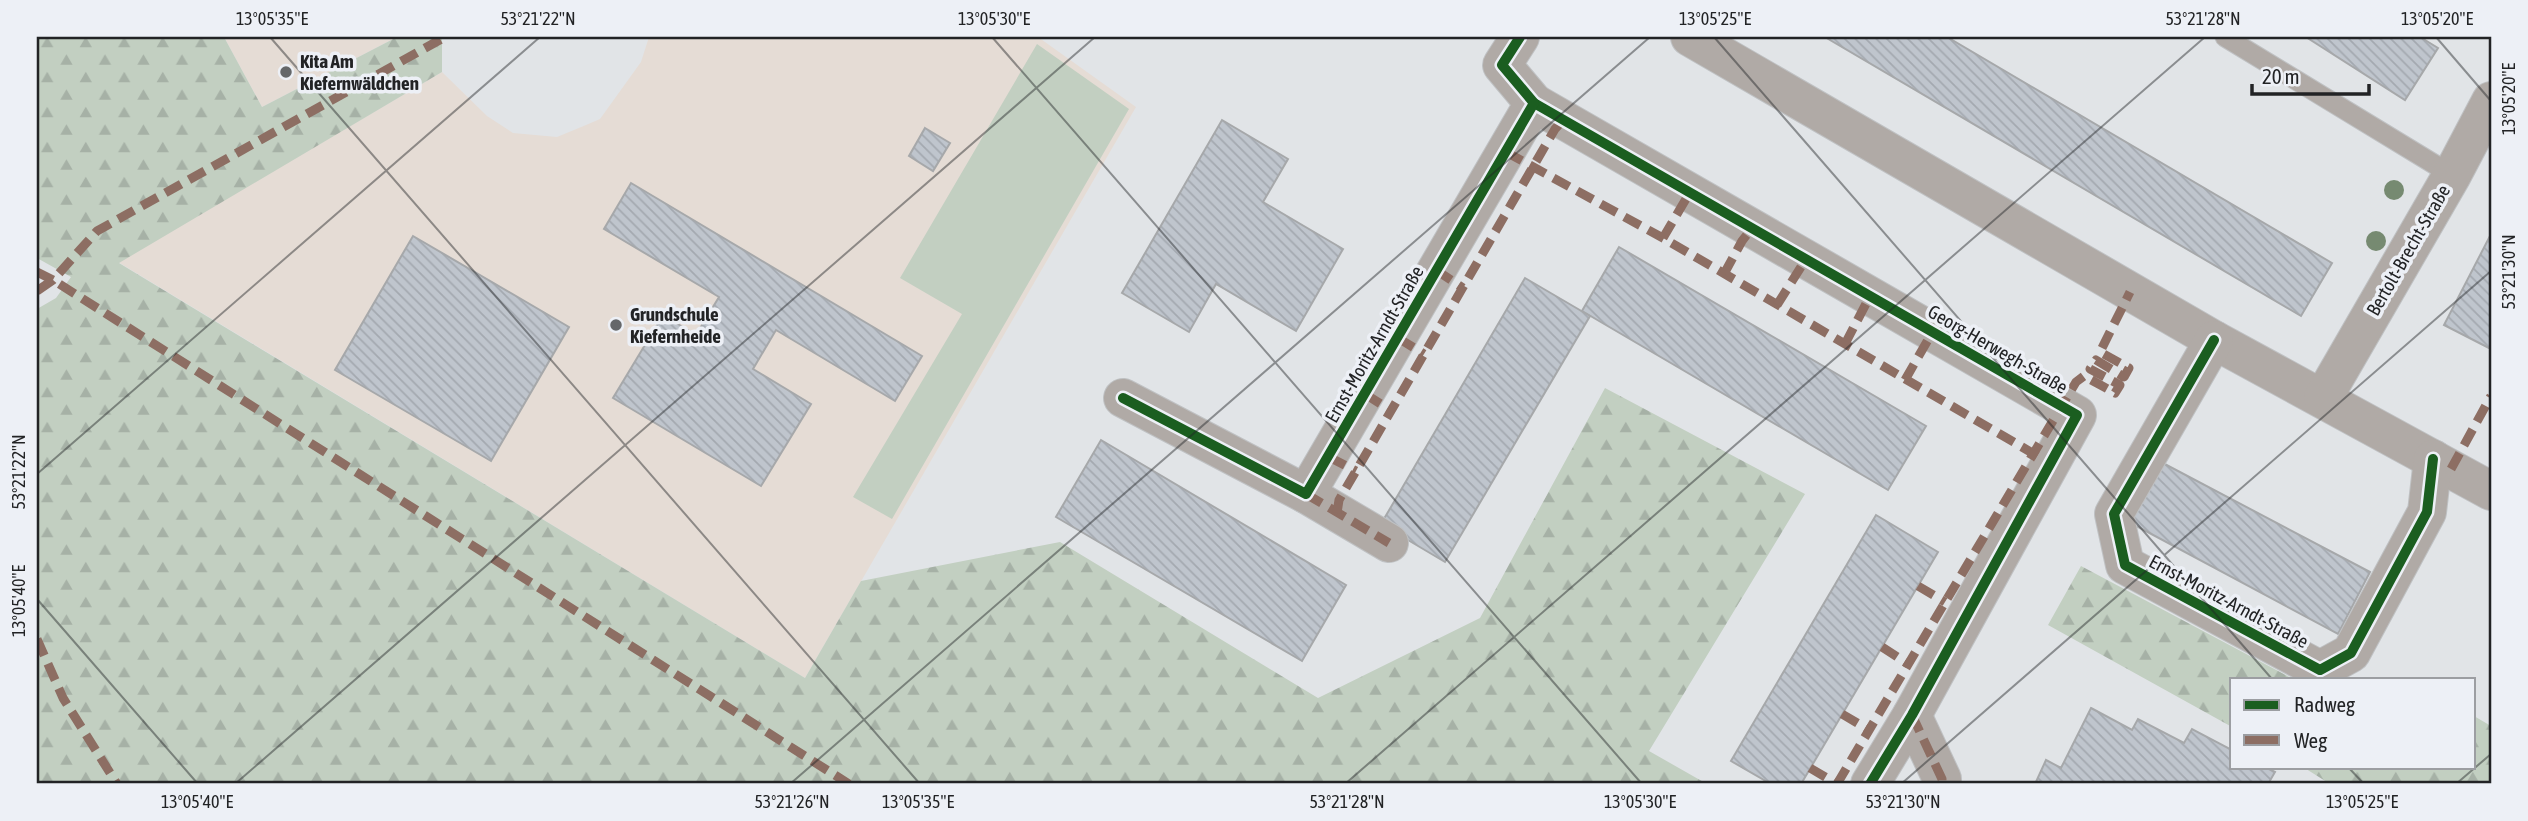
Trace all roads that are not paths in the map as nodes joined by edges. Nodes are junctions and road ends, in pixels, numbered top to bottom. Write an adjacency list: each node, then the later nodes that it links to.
1 (1520, 37): 5 (street)
2 (1690, 37): 7 (street)
3 (2225, 37): 6 (lane)
4 (2491, 102): 6 (street, Bertolt-Brecht-Straße)
5 (1534, 103): 12 (street, Ernst-Moritz-Arndt-Straße); 14 (street, Georg-Herwegh-Straße)
6 (2452, 175): 9 (street, Bertolt-Brecht-Straße)
7 (2214, 340): 9 (street); 10 (street, Ernst-Moritz-Arndt-Straße)
8 (1123, 398): 12 (street)
9 (2323, 398): 10 (street)
10 (2433, 459): 11 (street)
11 (2491, 491)
12 (1306, 494): 13 (street)
13 (1389, 543)
14 (1912, 715): 15 (street, Georg-Herwegh-Straße); 16 (street)
15 (1870, 784)
16 (1942, 784)

